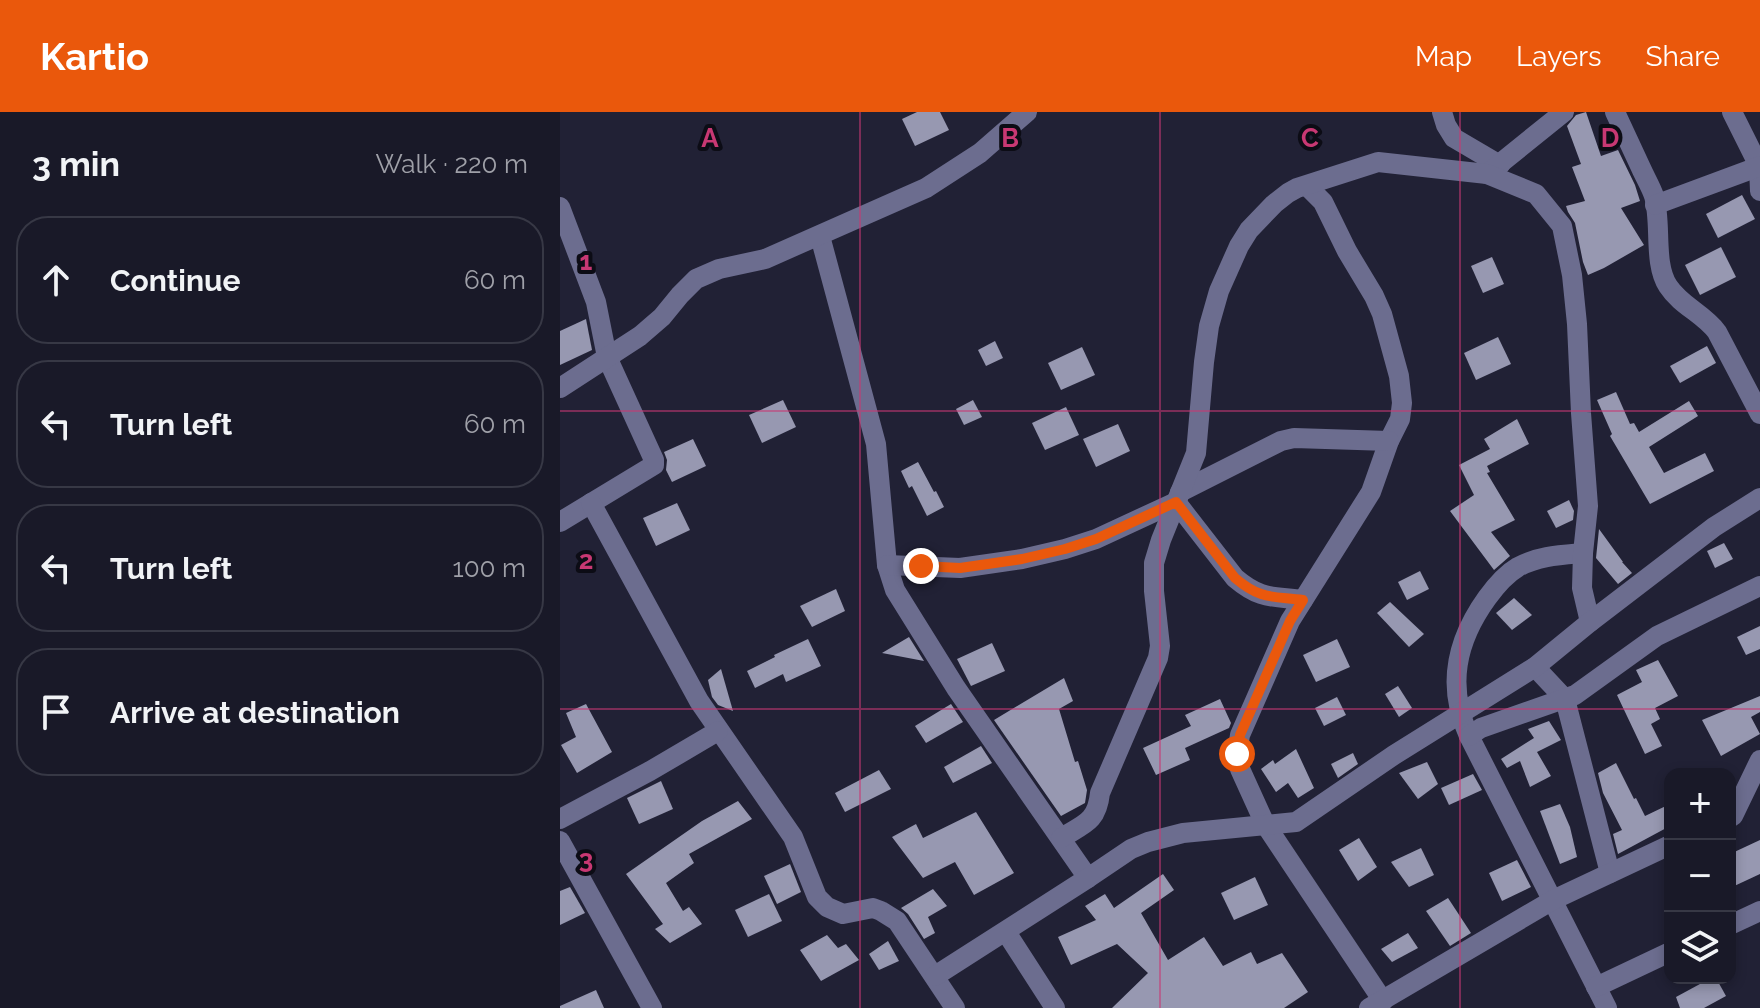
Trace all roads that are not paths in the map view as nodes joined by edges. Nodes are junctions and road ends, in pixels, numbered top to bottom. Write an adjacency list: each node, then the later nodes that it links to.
1 (1027, 112): 12 (street)
2 (1442, 112): 7 (street)
3 (1564, 112): 7 (street)
4 (1615, 112): 10 (street)
5 (1732, 112): 6 (street)
6 (1760, 166): 9 (street); 10 (street)
7 (1494, 170): 8 (street); 21 (street)
8 (1307, 186): 16 (street); 17 (street)
9 (1760, 191)
10 (1655, 205): 15 (street)
11 (560, 207): 13 (street)
12 (820, 236): 13 (street); 22 (street)
13 (607, 357): 14 (street); 19 (street)
14 (560, 388)
15 (1760, 414)
16 (1389, 441): 17 (street); 24 (street)
17 (1178, 497): 22 (street); 24 (street); 37 (street)
18 (1760, 498): 25 (street)
19 (591, 503): 20 (street); 29 (street)
20 (560, 522)
21 (1583, 553): 25 (street); 28 (street)
22 (887, 565): 37 (street)
23 (1760, 586): 27 (street)
24 (1303, 600): 36 (street)
25 (1590, 622): 26 (street)
26 (1535, 667): 27 (street); 28 (street)
27 (1565, 699): 30 (street); 40 (street)
28 (1460, 715): 30 (street); 36 (street)
29 (718, 731): 35 (street); 47 (street)
30 (1469, 736): 42 (street)
31 (1760, 760): 33 (street)
32 (1760, 803): 34 (street)
33 (1736, 808)
34 (1736, 814)
35 (560, 819)
36 (1265, 824): 41 (street); 49 (street)
37 (1061, 838): 41 (street)
38 (560, 841): 50 (street)
39 (1664, 848): 40 (street)
40 (1610, 873): 42 (street)
41 (1088, 878): 45 (street)
42 (1553, 900): 48 (street); 49 (street)
43 (1759, 917): 44 (street)
44 (1736, 923)
45 (1006, 932): 47 (street); 52 (street)
46 (1664, 955): 48 (street)
47 (935, 976): 51 (street)
48 (1596, 987): 53 (street)
49 (1376, 1004)
50 (652, 1008)
51 (955, 1008)
52 (1055, 1008)
53 (1607, 1008)

